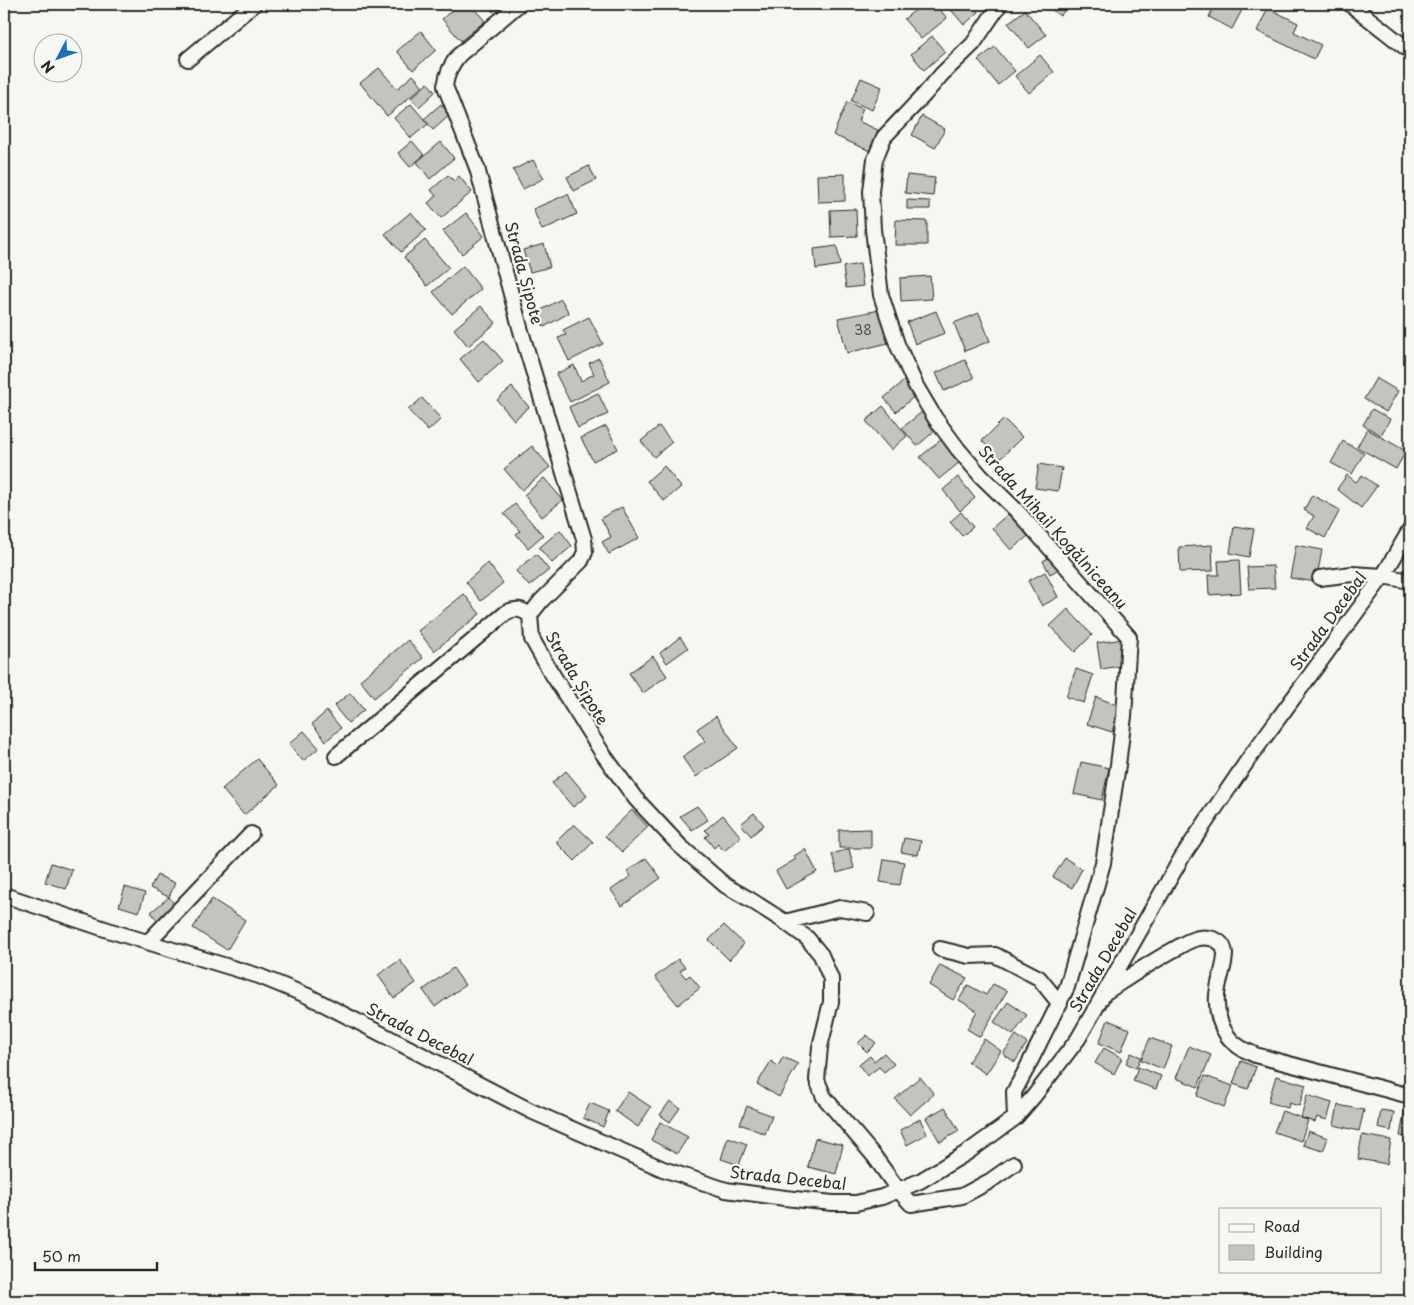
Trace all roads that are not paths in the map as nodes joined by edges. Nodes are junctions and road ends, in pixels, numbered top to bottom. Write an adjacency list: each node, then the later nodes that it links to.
1 (254, 4): 6 (street)
2 (519, 4): 11 (street, Strada Șipote)
3 (1000, 4): 20 (street, Strada Mihail Kogălniceanu)
4 (1350, 4): 5 (street)
5 (1410, 52)
6 (188, 59)
7 (1410, 530): 8 (street, Strada Decebal)
8 (1383, 576): 9 (street); 10 (street); 19 (street, Strada Decebal)
9 (1320, 578)
10 (1410, 581)
11 (530, 615): 12 (street); 16 (street, Strada Șipote)
12 (336, 756)
13 (251, 834): 17 (street)
14 (4, 896): 17 (street, Strada Decebal)
15 (866, 914): 16 (street)
16 (785, 922): 24 (street, Strada Șipote)
17 (148, 942): 24 (street, Strada Decebal)
18 (940, 949): 20 (street)
19 (1103, 993): 21 (street); 22 (street, Strada Decebal)
20 (1060, 1004): 22 (street, Strada Mihail Kogălniceanu)
21 (1410, 1096)
22 (1015, 1118): 24 (street, Strada Decebal)
23 (1014, 1164): 24 (street, Strada Șipote)
24 (899, 1190)

